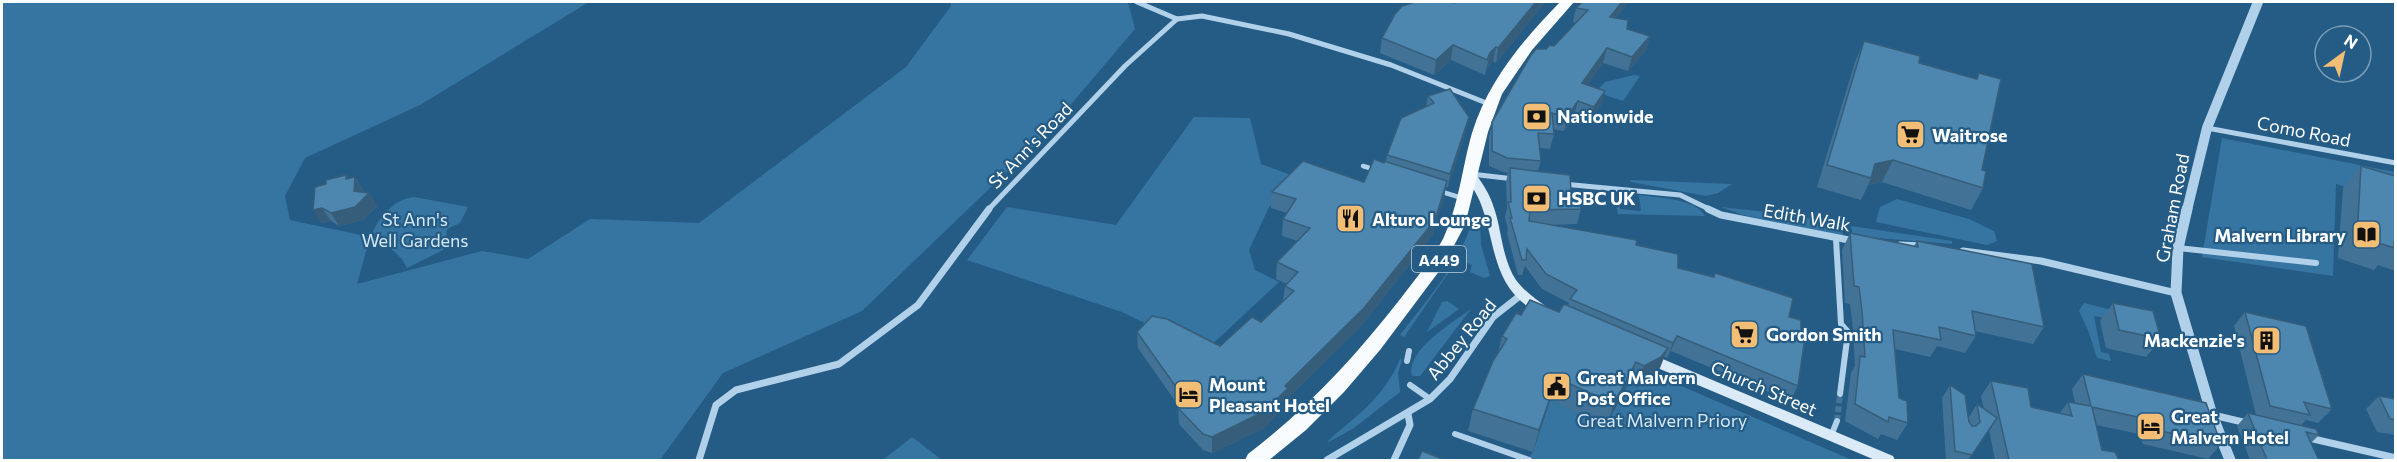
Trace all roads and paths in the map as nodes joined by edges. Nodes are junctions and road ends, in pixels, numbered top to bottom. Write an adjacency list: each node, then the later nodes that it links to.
1 (1137, 2): 4 (street)
2 (1567, 2): 5 (highway, A449)
3 (2258, 2): 6 (street, Graham Road)
4 (1177, 19): 5 (street); 39 (street, St Ann's Road)
5 (1489, 104): 10 (highway, A449)
6 (2208, 128): 7 (street, Como Road); 19 (street, Graham Road)
7 (2396, 163)
8 (1363, 166): 9 (street)
9 (1385, 173)
10 (1470, 174): 11 (street); 14 (highway, A449); 23 (main road)
11 (1520, 180)
12 (1554, 183): 15 (street, Edith Walk)
13 (1430, 188): 14 (street)
14 (1464, 198): 40 (highway, A449)
15 (1836, 239): 16 (street, Edith Walk); 29 (street)
16 (1868, 243)
17 (1890, 244): 18 (street)
18 (1929, 246)
19 (2178, 248): 21 (street); 22 (street, Graham Road)
20 (1951, 249): 22 (street)
21 (2316, 263)
22 (2176, 293): 32 (street, Graham Road)
23 (1521, 295): 24 (main road); 30 (street, Abbey Road)
24 (1557, 318)
25 (1630, 350): 36 (main road, Church Street)
26 (1409, 351): 27 (street)
27 (1407, 361)
28 (1410, 385): 30 (street)
29 (1840, 394)
30 (1430, 399): 31 (street, Abbey Road)
31 (1408, 414): 41 (street, Abbey Road); 42 (street)
32 (2212, 415): 34 (street); 45 (street, Graham Road)
33 (1837, 421): 36 (street)
34 (2255, 425)
35 (1455, 434): 43 (street)
36 (1831, 436): 44 (main road, Church Street)
37 (2298, 436): 38 (street)
38 (2396, 458)
39 (699, 460)
40 (1255, 460)
41 (1327, 460)
42 (1394, 460)
43 (1529, 460)
44 (1888, 460)
45 (2230, 460)

